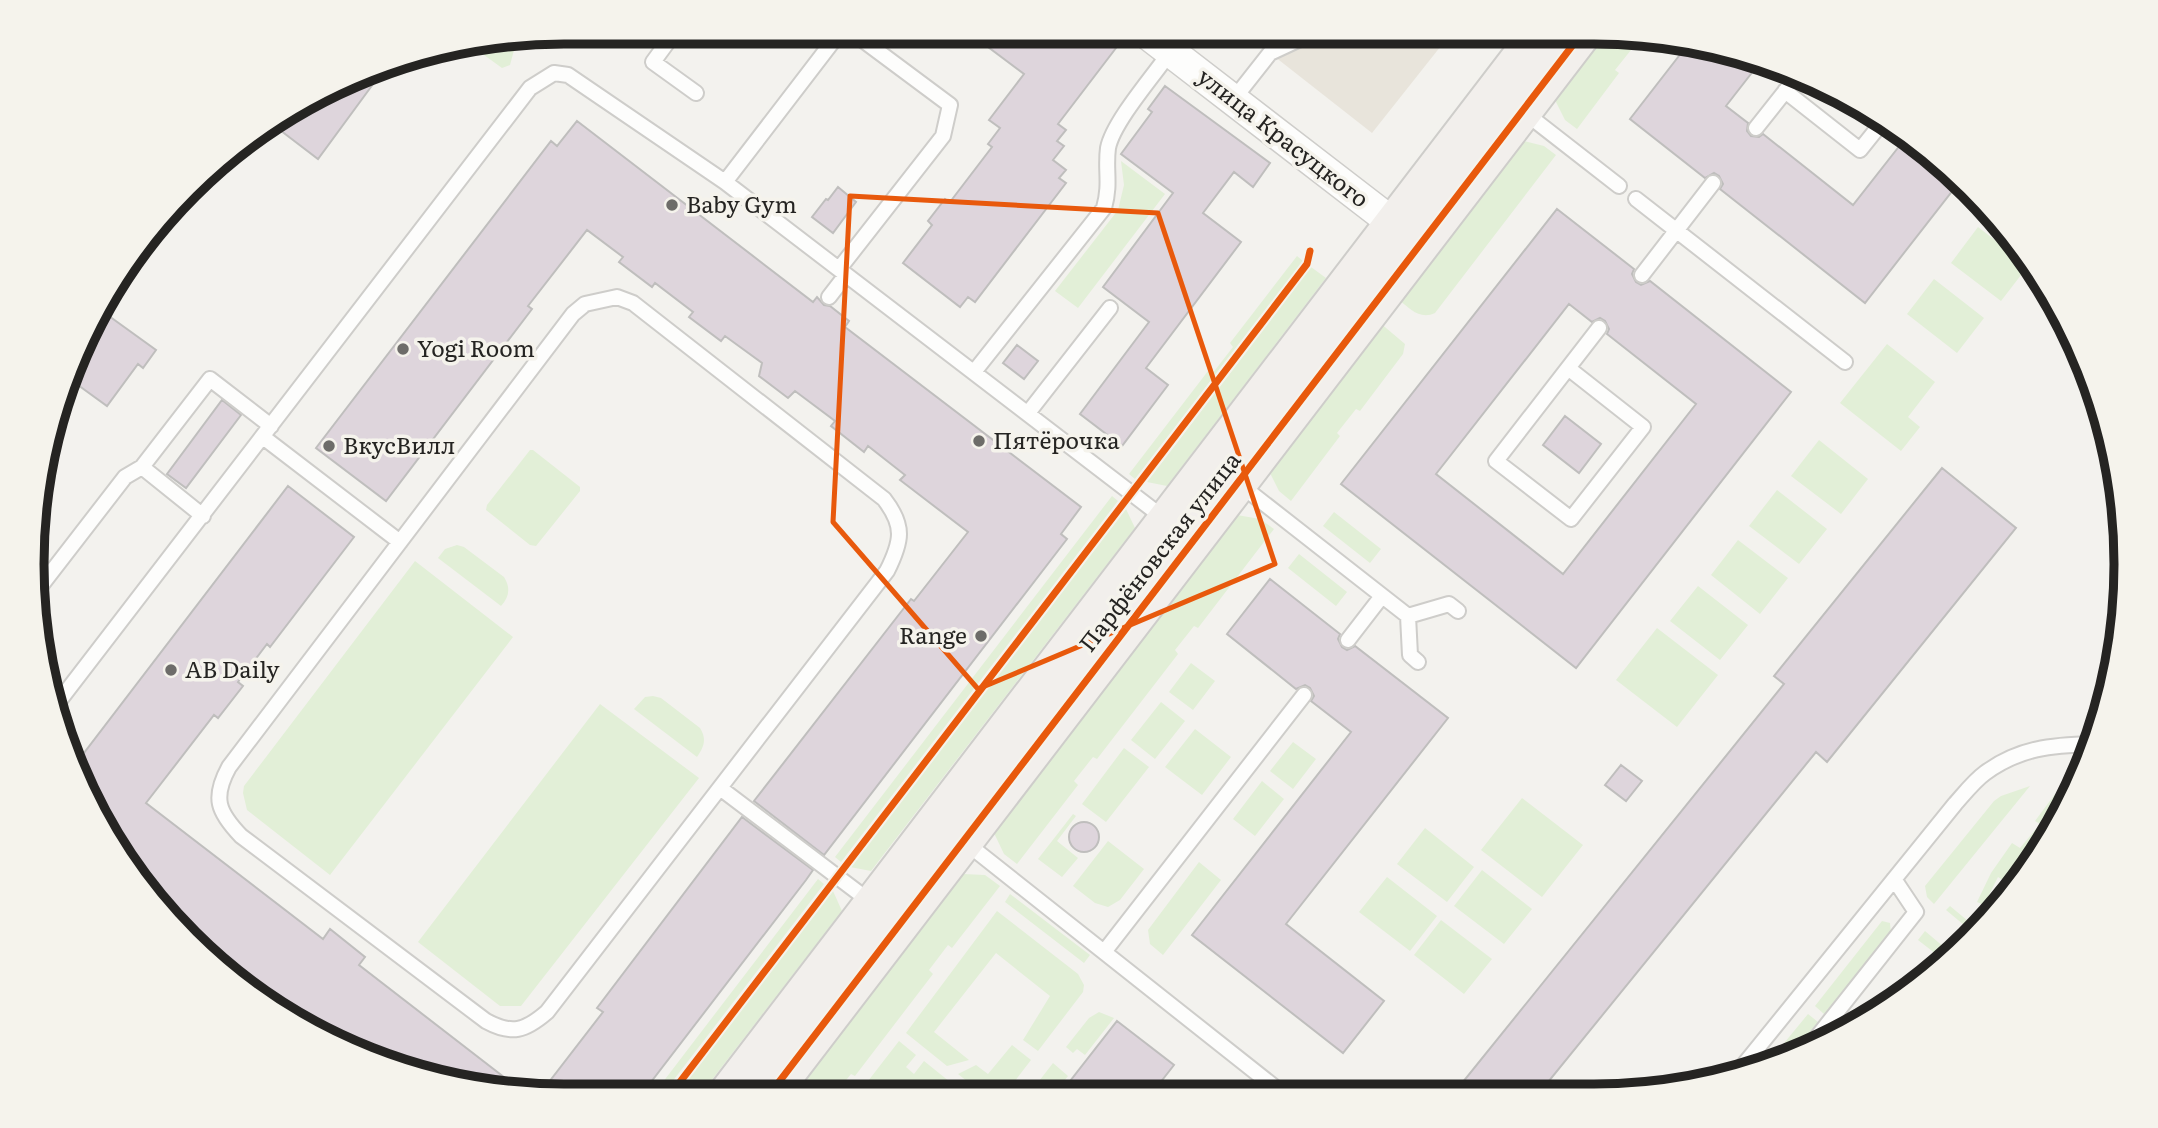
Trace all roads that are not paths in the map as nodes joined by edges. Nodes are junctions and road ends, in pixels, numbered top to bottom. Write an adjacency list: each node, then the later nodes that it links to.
1 (666, 44): 11 (lane)
2 (831, 44): 16 (lane)
3 (868, 44): 22 (lane)
4 (1161, 44): 8 (street, улица Красуцкого)
5 (1289, 44): 12 (lane)
6 (1533, 44): 21 (street, Парфёновская улица)
7 (1574, 44): 13 (street, Парфёновская улица)
8 (1171, 51): 12 (street, улица Красуцкого); 29 (lane)
9 (1792, 83): 10 (lane)
10 (1785, 91): 14 (lane); 15 (lane)
11 (696, 93)
12 (1233, 100): 21 (street, улица Красуцкого)
13 (1522, 111): 18 (lane); 21 (street, Парфёновская улица)
14 (1756, 128)
15 (1878, 128)
16 (725, 182): 22 (lane); 31 (lane)
17 (1713, 183): 20 (lane)
18 (1619, 186)
19 (1636, 199): 20 (lane)
20 (1676, 230): 23 (lane); 27 (lane)
21 (1407, 233): 33 (street, Парфёновская улица)
22 (842, 272): 24 (lane); 29 (lane)
23 (1642, 275)
24 (830, 297)
25 (1110, 308): 30 (lane)
26 (1600, 328): 28 (lane)
27 (1845, 362)
28 (1568, 368): 28 (lane)
29 (974, 372): 30 (lane)
30 (1028, 413): 35 (lane)
31 (267, 432): 32 (lane); 34 (lane); 36 (lane)
32 (142, 467): 34 (lane); 37 (lane)
33 (1225, 473): 35 (street, Парфёновская улица); 38 (lane)
34 (203, 516): 44 (lane)
35 (1180, 531): 47 (street, Парфёновская улица)
36 (400, 542): 46 (lane); 46 (lane)
37 (45, 581)
38 (1382, 596): 40 (lane); 41 (lane)
39 (1458, 611): 40 (lane)
40 (1408, 616): 42 (lane)
41 (1348, 640)
42 (1418, 662)
43 (1304, 695): 50 (lane)
44 (61, 698)
45 (2082, 744): 48 (lane)
46 (720, 788): 49 (lane)
47 (950, 830): 49 (street, Парфёновская улица); 50 (lane)
48 (1894, 879): 51 (lane); 52 (lane)
49 (886, 914): 53 (street, Парфёновская улица); 54 (street, Парфёновская улица)
50 (1104, 952): 55 (lane)
51 (1821, 1033)
52 (1746, 1062)
53 (737, 1084)
54 (776, 1084)
55 (1271, 1084)

